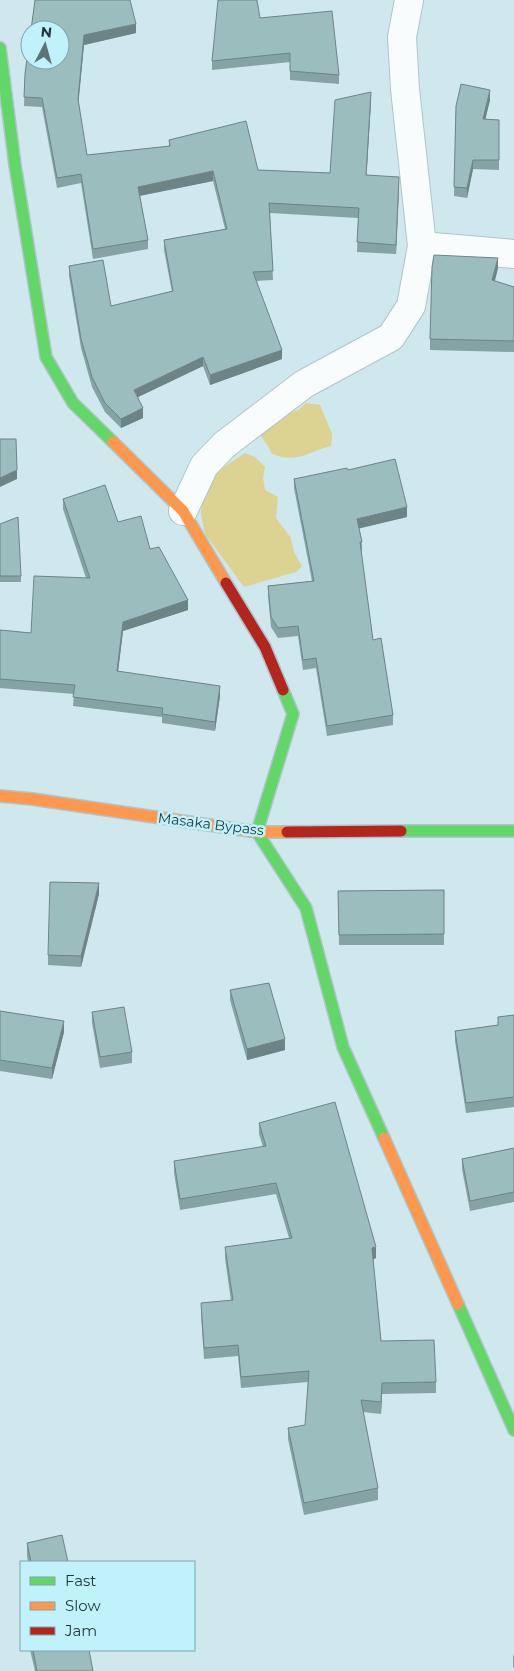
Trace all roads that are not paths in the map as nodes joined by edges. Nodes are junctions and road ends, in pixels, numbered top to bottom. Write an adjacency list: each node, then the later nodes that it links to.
1 (408, 0): 3 (street)
2 (0, 48): 5 (main road)
3 (422, 246): 4 (street); 5 (street)
4 (514, 254)
5 (183, 511): 8 (main road)
6 (0, 796): 8 (main road, Masaka Bypass)
7 (514, 831): 8 (main road, Masaka Bypass)
8 (257, 832): 9 (main road)
9 (514, 1430)

